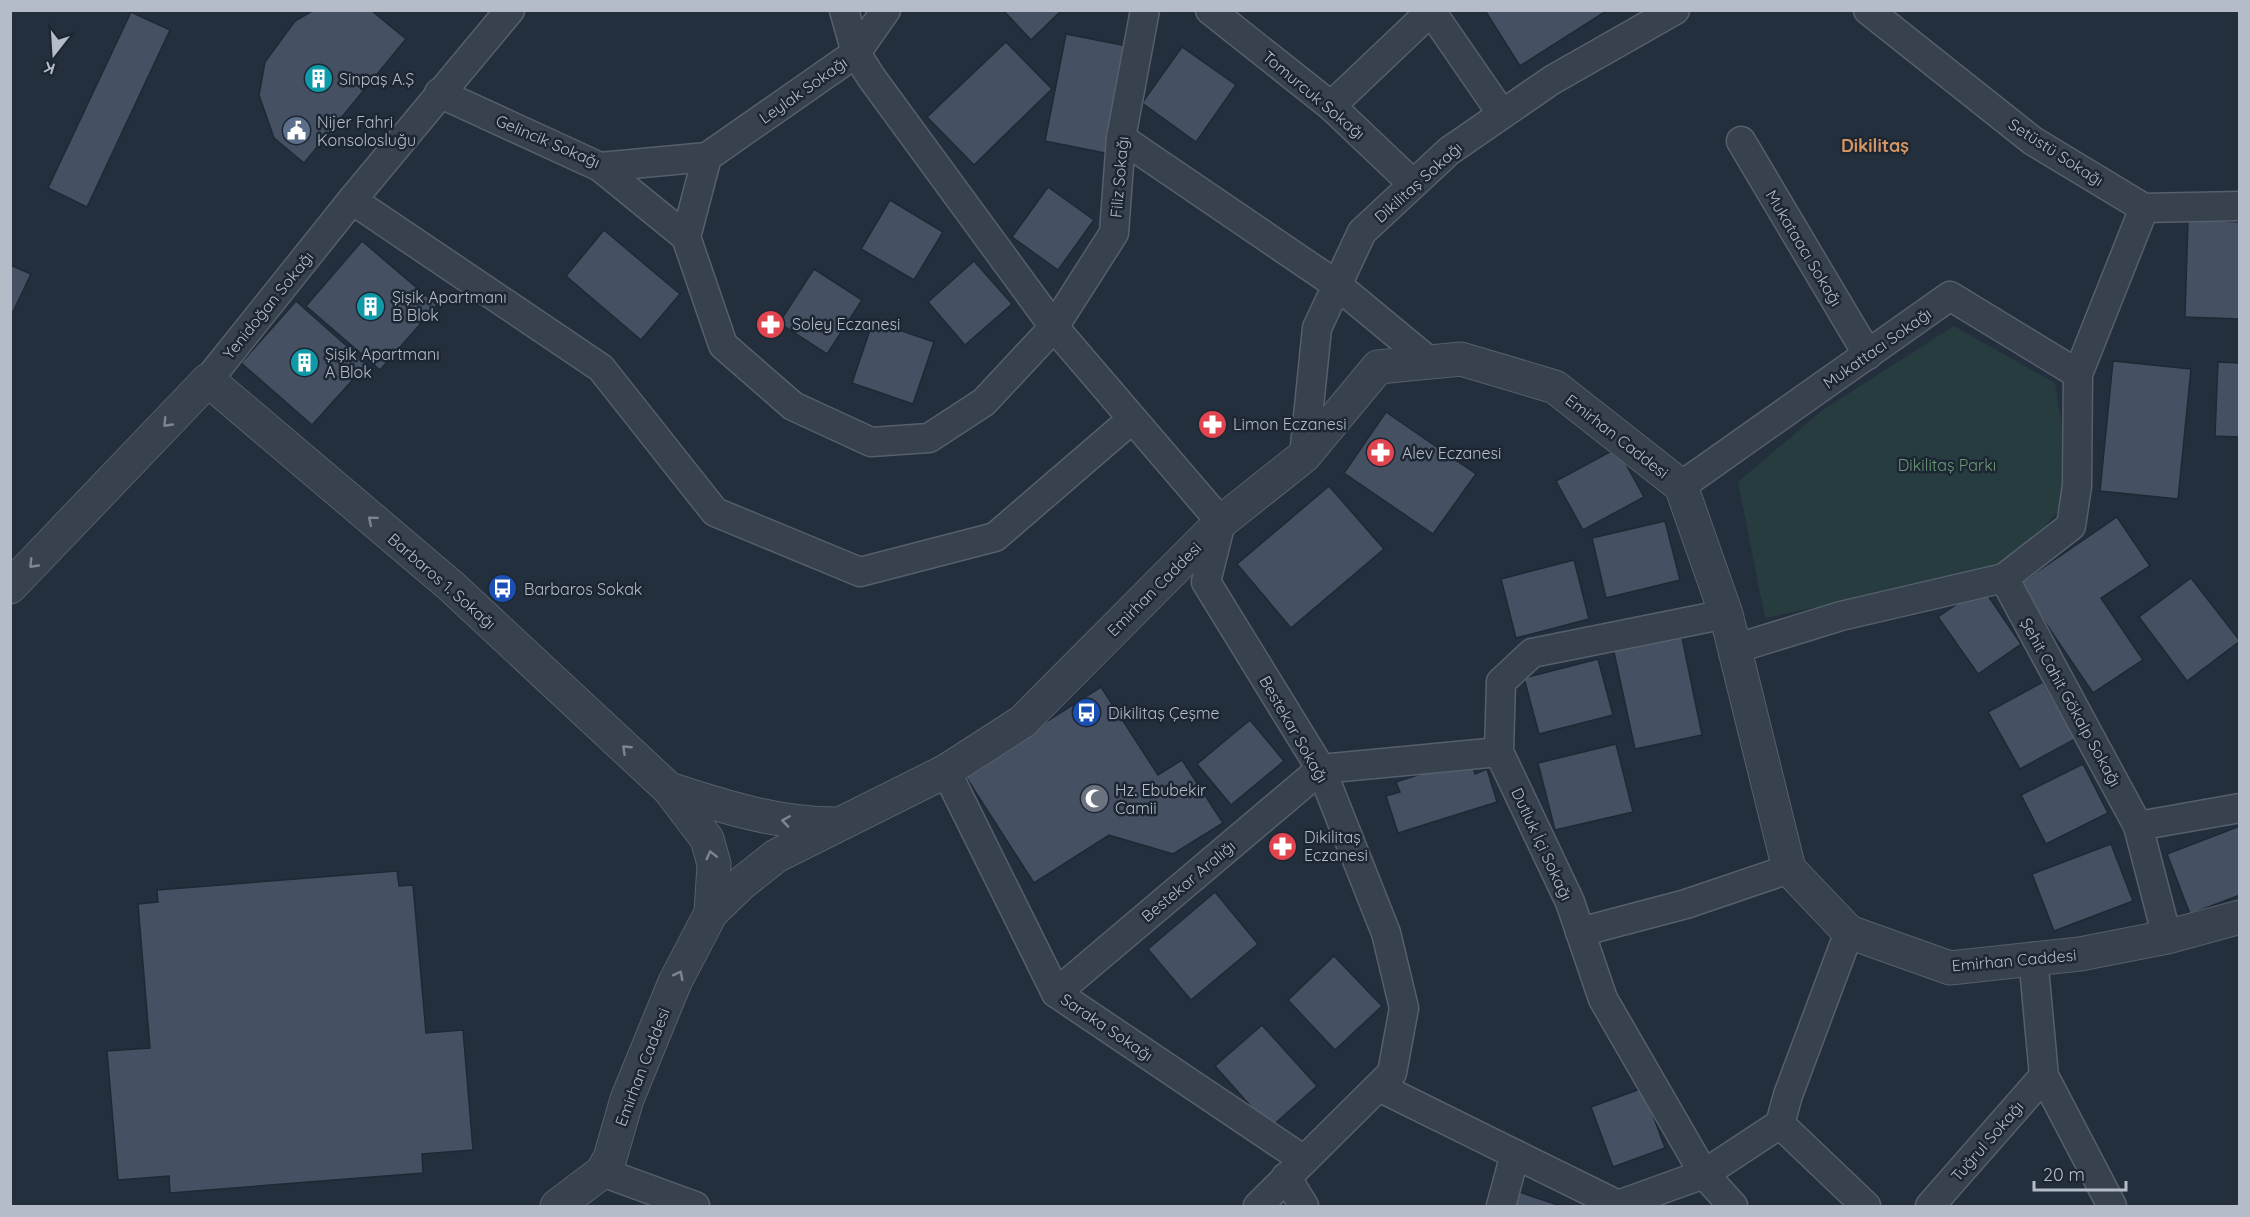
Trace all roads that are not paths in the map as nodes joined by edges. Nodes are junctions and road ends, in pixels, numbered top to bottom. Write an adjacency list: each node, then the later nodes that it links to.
1 (510, 10): 9 (street, Yenidoğan Sokağı)
2 (844, 10): 8 (street)
3 (886, 10): 8 (street, Leylak Sokağı)
4 (1145, 10): 12 (street, Filiz Sokağı)
5 (1210, 10): 10 (street, Tomurcuk Sokağı)
6 (1675, 10): 11 (street, Dikilitaş Sokağı)
7 (1868, 10): 19 (street, Setüstü Sokağı)
8 (856, 53): 14 (street, Leylak Sokağı); 22 (street)
9 (439, 93): 15 (street, Gelincik Sokağı); 17 (street, Yenidoğan Sokağı)
10 (1332, 106): 11 (street); 16 (street, Tomurcuk Sokağı)
11 (1502, 114): 16 (street, Dikilitaş Sokağı)
12 (1121, 138): 21 (street); 22 (street, Filiz Sokağı)
13 (1741, 141): 23 (street, Mukataacı Sokağı)
14 (707, 157): 15 (street, Gelincik Sokağı); 20 (street)
15 (600, 167): 20 (street)
16 (1413, 184): 21 (street, Dikilitaş Sokağı)
17 (352, 200): 26 (street, Yenidoğan Sokağı); 27 (street)
18 (2240, 206): 19 (street)
19 (2144, 208): 25 (street)
20 (686, 237): 22 (street)
21 (1337, 285): 24 (street); 28 (street, Dikilitaş Sokağı)
22 (1053, 327): 27 (street)
23 (1868, 355): 25 (street, Mukattacı Sokağı); 29 (street, Mukattacı Sokağı)
24 (1430, 362): 28 (street, Emirhan Caddesi); 29 (street, Emirhan Caddesi)
25 (2078, 374): 31 (street)
26 (208, 380): 32 (street, Yenidoğan Sokağı, one-way to 32); 38 (street, Barbaros 1. Sokağı, one-way to 26)
27 (1131, 420): 30 (street)
28 (1304, 456): 30 (street, Emirhan Caddesi)
29 (1681, 486): 33 (street, Emirhan Caddesi)
30 (1221, 522): 36 (street, Bestekar Sokağı); 37 (street, Emirhan Caddesi)
31 (2004, 578): 34 (street); 41 (street, Şehit Cahit Gökalp Sokağı)
32 (10, 587)
33 (1726, 614): 34 (street, Emirhan Caddesi); 35 (street, Dutluk İçi Sokağı)
34 (1734, 649): 42 (street, Emirhan Caddesi)
35 (1499, 752): 36 (street); 45 (street, Dutluk İçi Sokağı)
36 (1321, 769): 49 (street, Bestekar Aralığı); 51 (street, Bestekar Sokağı)
37 (946, 771): 40 (street, Emirhan Caddesi); 49 (street, Saraka Sokağı)
38 (669, 789): 40 (street, one-way to 38); 43 (street, Barbaros 1. Sokağı, one-way to 38)
39 (2240, 808): 41 (street)
40 (844, 824): 43 (street, Emirhan Caddesi)
41 (2138, 826): 47 (street, Şehit Cahit Gökalp Sokağı)
42 (1789, 869): 45 (street); 46 (street, Emirhan Caddesi)
43 (711, 913): 55 (street, Emirhan Caddesi, one-way to 43)
44 (2240, 917): 47 (street, Emirhan Caddesi)
45 (1580, 932): 56 (street, Dutluk İçi Sokağı)
46 (1849, 932): 48 (street, Emirhan Caddesi); 52 (street)
47 (2167, 937): 48 (street, Emirhan Caddesi)
48 (2033, 957): 50 (street)
49 (1056, 993): 54 (street, Saraka Sokağı)
50 (2044, 1077): 65 (street, Tuğrul Sokağı); 66 (street)
51 (1379, 1087): 53 (street); 54 (street, Bestekar Sokağı)
52 (1780, 1124): 56 (street); 64 (street)
53 (1515, 1154): 57 (street); 62 (street)
54 (1295, 1168): 60 (street, Bestekar Sokağı); 61 (street)
55 (602, 1172): 58 (street, Emirhan Caddesi); 59 (street)
56 (1704, 1174): 57 (street); 63 (street, Dutluk İçi Sokağı)
57 (1619, 1205)
58 (557, 1206)
59 (695, 1206)
60 (1258, 1206)
61 (1304, 1206)
62 (1501, 1206)
63 (1733, 1206)
64 (1866, 1206)
65 (1930, 1206)
66 (2112, 1206)

